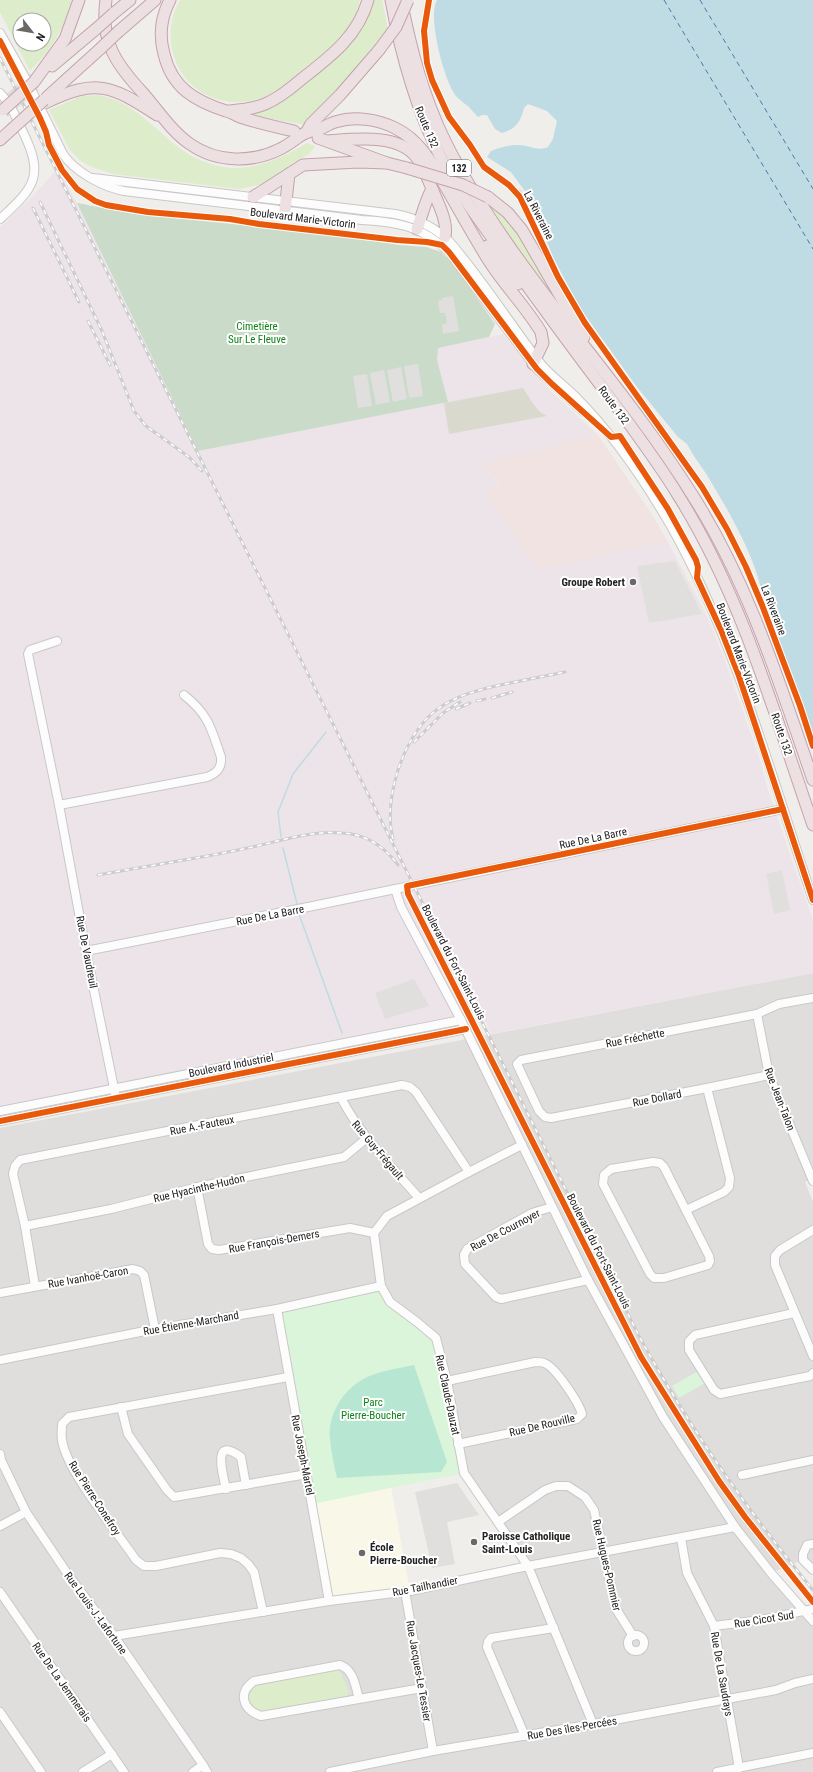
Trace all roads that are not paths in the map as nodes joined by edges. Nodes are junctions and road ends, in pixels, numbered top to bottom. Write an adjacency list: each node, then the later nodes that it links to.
1 (79, 0): 11 (highway)
2 (106, 0): 16 (highway)
3 (130, 0): 11 (highway, bridge)
4 (155, 0): 13 (highway, bridge)
5 (170, 0): 15 (highway)
6 (368, 0): 15 (highway)
7 (390, 0): 32 (highway, Route 132 / 132)
8 (401, 0): 31 (highway, Route 132 / 132)
9 (408, 0): 18 (highway, bridge)
10 (0, 33): 22 (street, Boulevard Marie-Victorin)
11 (34, 82): 14 (highway, bridge)
12 (0, 93): 26 (street)
13 (42, 103): 16 (highway); 19 (highway, bridge)
14 (2, 111)
15 (226, 111): 17 (highway)
16 (166, 121): 18 (highway)
17 (294, 132)
18 (306, 133): 27 (highway)
19 (0, 140)
20 (387, 163): 21 (highway); 23 (highway); 31 (highway, bridge)
21 (289, 174): 24 (highway); 25 (highway)
22 (93, 178): 24 (street, Boulevard Marie-Victorin); 25 (street, Boulevard Marie-Victorin)
23 (432, 189): 28 (highway); 29 (highway)
24 (253, 197): 25 (street, Boulevard Marie-Victorin)
25 (285, 206): 28 (street, Boulevard Marie-Victorin)
26 (0, 219)
27 (466, 222): 30 (highway); 32 (highway)
28 (418, 225): 29 (street, Boulevard Marie-Victorin); 30 (street, Boulevard Marie-Victorin)
29 (445, 238): 30 (street, Boulevard Marie-Victorin)
30 (535, 355): 37 (street, Boulevard Marie-Victorin)
31 (600, 368): 35 (highway, Route 132 / 132)
32 (603, 390): 38 (highway, Route 132 / 132)
33 (57, 642): 36 (street, Rue De Vaudreuil)
34 (184, 695): 36 (street)
35 (813, 780)
36 (59, 805): 41 (street, Rue De Vaudreuil)
37 (783, 809): 39 (street, Rue De La Barre); 40 (street, Boulevard Marie-Victorin)
38 (813, 825)
39 (395, 889): 41 (street, Rue De La Barre); 44 (street, Boulevard du Fort-Saint-Louis)
40 (813, 900)
41 (86, 951): 60 (street, Rue De Vaudreuil)
42 (813, 998): 43 (street, Rue Fréchette)
43 (757, 1014): 54 (street, Rue Jean-Talon); 64 (street, Rue Fréchette)
44 (461, 1020): 45 (street, Boulevard du Fort-Saint-Louis); 46 (street, Boulevard Industriel)
45 (466, 1029): 48 (street, Boulevard Industriel); 67 (street, Boulevard du Fort-Saint-Louis)
46 (352, 1042): 47 (street, Boulevard Industriel); 48 (street)
47 (329, 1046): 49 (street, Boulevard Industriel); 50 (street)
48 (355, 1051): 50 (street, Boulevard Industriel)
49 (279, 1056): 51 (street, Boulevard Industriel); 52 (street)
50 (331, 1056): 52 (street, Boulevard Industriel)
51 (226, 1066): 53 (street, Boulevard Industriel); 55 (street)
52 (280, 1066): 55 (street, Boulevard Industriel)
53 (190, 1074): 56 (street, Boulevard Industriel); 57 (street)
54 (769, 1075): 59 (street, Rue Dollard); 69 (street, Rue Jean-Talon)
55 (227, 1076): 57 (street, Boulevard Industriel)
56 (168, 1078): 58 (street); 60 (street, Boulevard Industriel)
57 (192, 1083): 58 (street, Boulevard Industriel)
58 (169, 1088): 61 (street, Boulevard Industriel)
59 (707, 1088): 64 (street, Rue Dollard); 73 (street)
60 (114, 1089): 61 (street, Rue De Vaudreuil); 63 (street, Boulevard Industriel)
61 (116, 1098): 65 (street, Boulevard Industriel)
62 (341, 1098): 66 (street, Rue Guy-Frégault); 68 (street, Rue A.-Fauteux); 74 (street, Rue A.-Fauteux)
63 (0, 1111)
64 (545, 1117)
65 (0, 1121)
66 (367, 1138): 70 (street, Rue Hyacinthe-Hudon); 71 (street, Rue Guy-Frégault)
67 (522, 1145): 68 (street); 72 (street, Boulevard du Fort-Saint-Louis)
68 (469, 1172): 71 (street)
69 (813, 1181)
70 (197, 1188): 74 (street, Rue Hyacinthe-Hudon); 76 (street, Rue François-Demers)
71 (419, 1198): 76 (street)
72 (552, 1207): 77 (street, Boulevard du Fort-Saint-Louis); 77 (street, Rue De Cournoyer)
73 (686, 1210): 73 (street)
74 (25, 1226): 78 (street, Rue A.-Fauteux)
75 (813, 1230): 82 (street)
76 (374, 1233): 79 (street, Rue Claude-Dauzat)
77 (588, 1280): 100 (street, Boulevard du Fort-Saint-Louis)
78 (35, 1286): 80 (street, Rue Ivanhoë-Caron); 83 (street, Rue Ivanhoë-Caron)
79 (382, 1286): 81 (street, Rue Étienne-Marchand); 88 (street, Rue Claude-Dauzat)
80 (0, 1293)
81 (277, 1309): 83 (street, Rue Étienne-Marchand); 87 (street, Rue Joseph-Martel)
82 (794, 1313): 84 (street); 86 (street)
83 (156, 1329): 85 (street, Rue Étienne-Marchand)
84 (813, 1356)
85 (0, 1360)
86 (813, 1373)
87 (288, 1377): 89 (street, Rue Pierre-Conefroy); 93 (street, Rue Joseph-Martel)
88 (447, 1382): 90 (street, Rue Claude-Dauzat); 90 (street, Rue De Rouville)
89 (120, 1406): 96 (street); 110 (street, Rue Pierre-Conefroy)
90 (458, 1444): 98 (street, Rue Claude-Dauzat)
91 (0, 1458): 97 (street, Rue Louis-J.-Lafortune)
92 (813, 1460): 94 (street)
93 (307, 1474): 95 (street); 108 (street, Rue Joseph-Martel)
94 (742, 1474)
95 (246, 1485): 96 (street); 96 (street)
96 (226, 1489)
97 (26, 1512): 99 (street); 115 (street, Rue Louis-J.-Lafortune)
98 (498, 1522): 103 (street, Rue Hugues-Pommier); 104 (street, Rue Claude-Dauzat)
99 (0, 1526)
100 (735, 1526): 101 (street, Rue Tailhandier); 111 (street, Boulevard du Fort-Saint-Louis)
101 (681, 1538): 103 (street, Rue Tailhandier); 113 (street, Rue De La Saudrays)
102 (813, 1544): 105 (street)
103 (603, 1552): 104 (street, Rue Tailhandier); 116 (street, Rue Hugues-Pommier)
104 (528, 1566): 106 (street, Rue Tailhandier); 114 (street, Rue Claude-Dauzat)
105 (813, 1570)
106 (405, 1591): 108 (street, Rue Tailhandier); 118 (street, Rue Jacques-Le Tessier)
107 (0, 1592): 126 (street, Rue De La Jemmerais)
108 (330, 1601): 110 (street, Rue Tailhandier)
109 (813, 1609): 111 (street, Rue Cicot Sud)
110 (263, 1612): 115 (street, Rue Tailhandier)
111 (804, 1612): 112 (street, Boulevard du Fort-Saint-Louis); 113 (street, Rue Cicot Sud)
112 (813, 1621)
113 (714, 1626): 119 (street, Rue De La Saudrays)
114 (554, 1628): 122 (street, Rue Claude-Dauzat); 123 (street)
115 (114, 1636): 127 (street, Rue Louis-J.-Lafortune)
116 (632, 1636)
117 (813, 1679): 119 (street, Rue Des îles-Percées)
118 (422, 1688): 120 (street); 124 (street, Rue Jacques-Le Tessier)
119 (726, 1698): 122 (street, Rue Des îles-Percées); 128 (street, Rue De La Saudrays)
120 (359, 1699): 120 (street)
121 (0, 1712): 130 (street)
122 (593, 1724): 123 (street, Rue Des îles-Percées)
123 (525, 1736): 124 (street, Rue Des îles-Percées)
124 (434, 1751): 129 (street, Rue Des îles-Percées)
125 (813, 1753): 128 (street)
126 (112, 1754): 131 (street); 132 (street, Rue De La Jemmerais)
127 (205, 1768): 133 (street)
128 (739, 1768): 135 (street)
129 (348, 1770): 134 (street, Rue Des îles-Percées)
130 (41, 1772)
131 (83, 1772)
132 (124, 1772)
133 (193, 1772)
134 (330, 1772)
135 (717, 1772)

